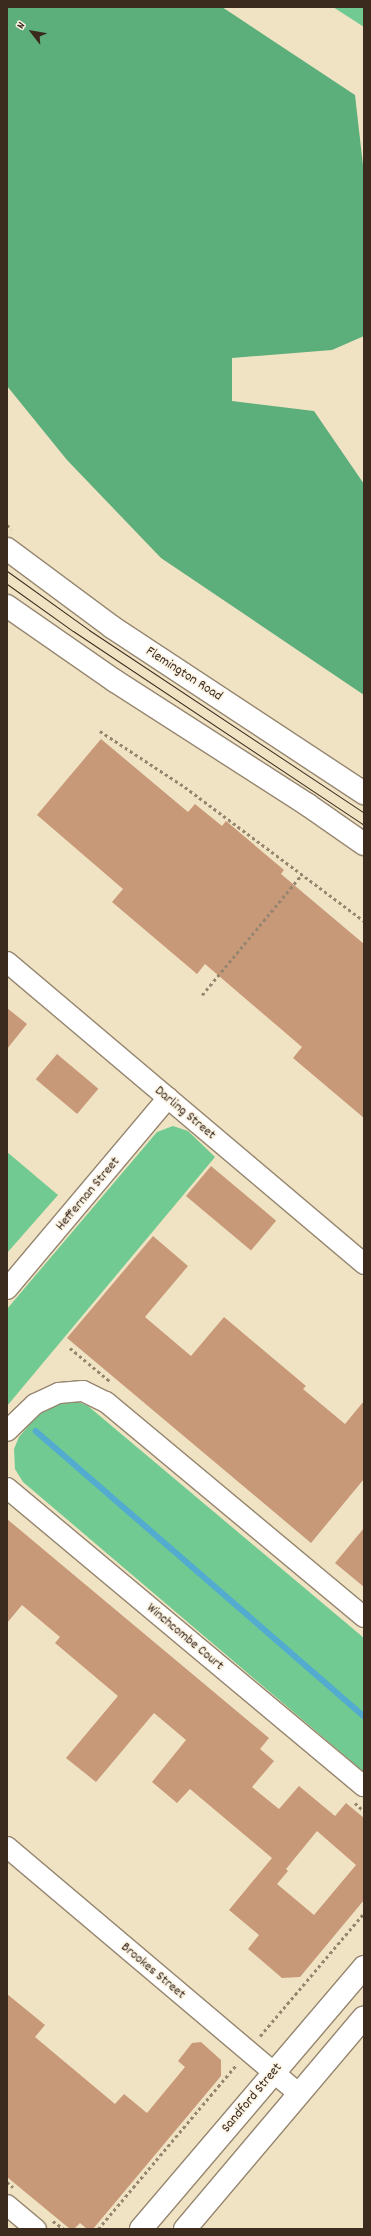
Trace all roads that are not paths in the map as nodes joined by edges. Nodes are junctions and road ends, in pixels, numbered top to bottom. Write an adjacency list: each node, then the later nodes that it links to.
1 (7, 550): 3 (main road, Flemington Road)
2 (7, 606): 4 (main road)
3 (364, 794)
4 (364, 844)
5 (7, 962): 6 (street, Darling Street)
6 (168, 1098): 7 (street, Darling Street); 8 (street, Heffernan Street)
7 (364, 1264)
8 (7, 1289)
9 (7, 1431): 11 (street)
10 (7, 1488): 12 (street, Winchcombe Court)
11 (364, 1617)
12 (364, 1786)
13 (7, 1847): 16 (street, Brookes Street)
14 (364, 1967): 16 (main road, Sandford Street)
15 (364, 2017): 17 (main road)
16 (274, 2073): 17 (street, Brookes Street); 20 (main road, Sandford Street)
17 (299, 2094): 21 (main road)
18 (7, 2204): 19 (street)
19 (36, 2229)
20 (141, 2229)
21 (185, 2229)

